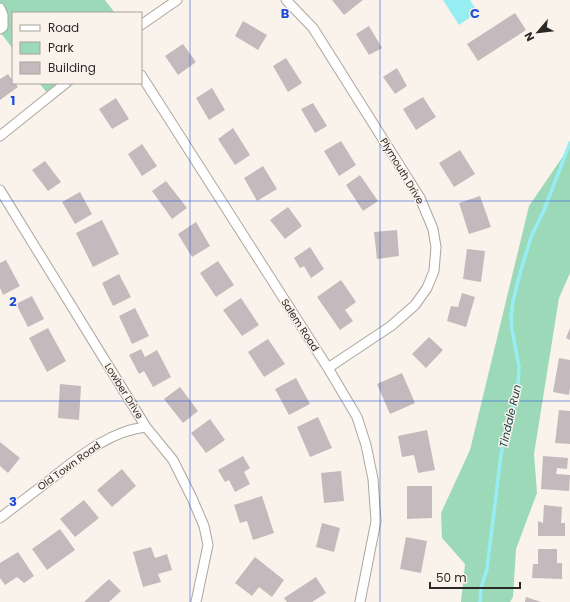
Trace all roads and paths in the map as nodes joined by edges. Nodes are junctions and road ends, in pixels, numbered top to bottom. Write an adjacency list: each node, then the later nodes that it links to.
1 (177, 0): 4 (street)
2 (286, 0): 10 (street, Plymouth Drive)
3 (0, 8): 5 (street)
4 (142, 24)
5 (0, 29)
6 (142, 77): 10 (street, Salem Road)
7 (65, 84): 8 (street)
8 (0, 136)
9 (0, 190): 11 (street, Lowber Drive)
10 (328, 368): 14 (street, Salem Road)
11 (146, 427): 12 (street, Old Town Road); 13 (street, Lowber Drive)
12 (0, 518)
13 (196, 602)
14 (360, 602)

